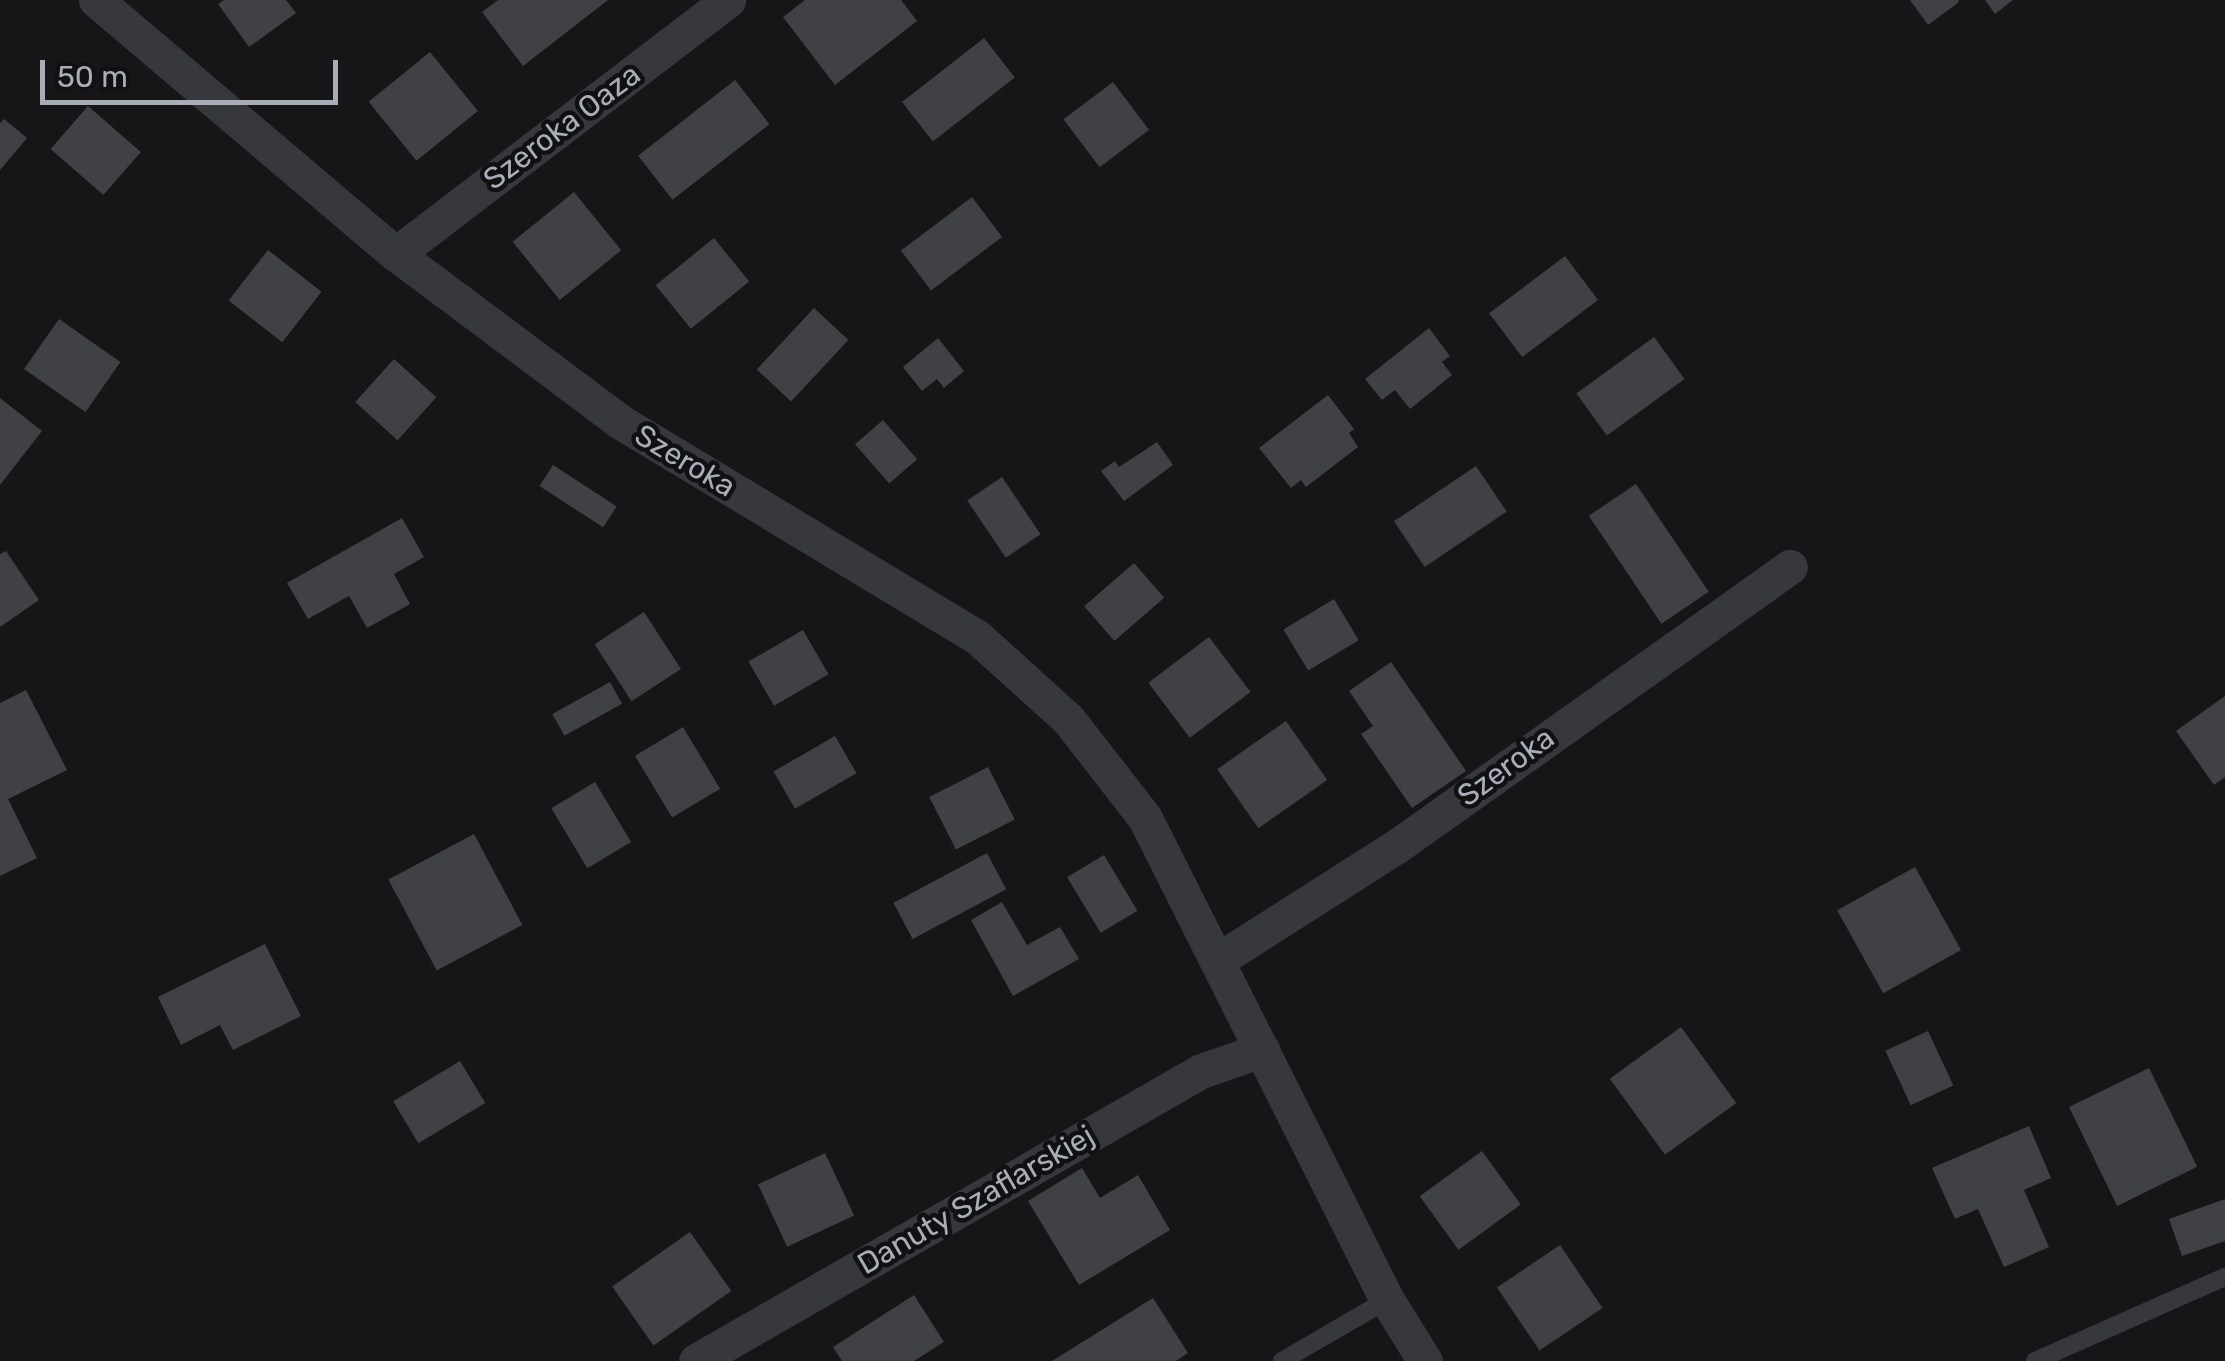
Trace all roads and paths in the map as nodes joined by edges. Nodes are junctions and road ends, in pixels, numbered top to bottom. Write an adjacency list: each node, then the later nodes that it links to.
1 (96, 0): 3 (street, Szeroka)
2 (728, 0): 3 (street, Szeroka Oaza)
3 (396, 254): 5 (street, Szeroka)
4 (1790, 567): 5 (street, Szeroka)
5 (1218, 960): 6 (street, Szeroka)
6 (1262, 1050): 8 (street, Szeroka); 9 (street, Danuty Szaflarskiej)
7 (2225, 1276): 12 (lane)
8 (1387, 1300): 10 (lane); 11 (street, Szeroka)
9 (696, 1361)
10 (1282, 1361)
11 (1425, 1361)
12 (2035, 1361)

